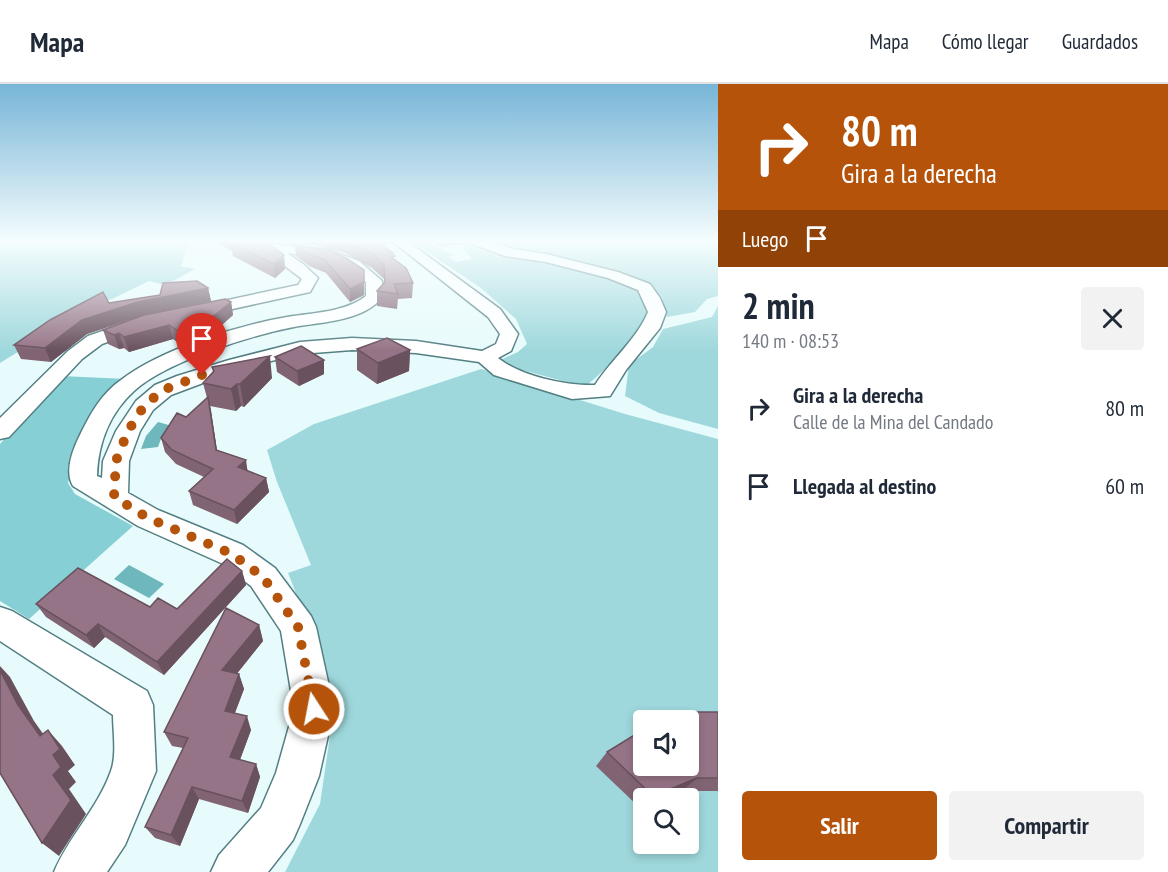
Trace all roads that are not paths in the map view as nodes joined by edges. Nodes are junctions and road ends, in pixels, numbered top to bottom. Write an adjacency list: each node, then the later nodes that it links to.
1 (310, 278): 5 (street)
2 (370, 278): 9 (street)
3 (448, 278): 7 (street)
4 (620, 278): 7 (street)
5 (175, 316)
6 (153, 321): 8 (street)
7 (485, 357): 9 (street)
8 (0, 432)
9 (114, 497): 12 (street)
10 (0, 622): 11 (street)
11 (79, 872)
12 (236, 872)

